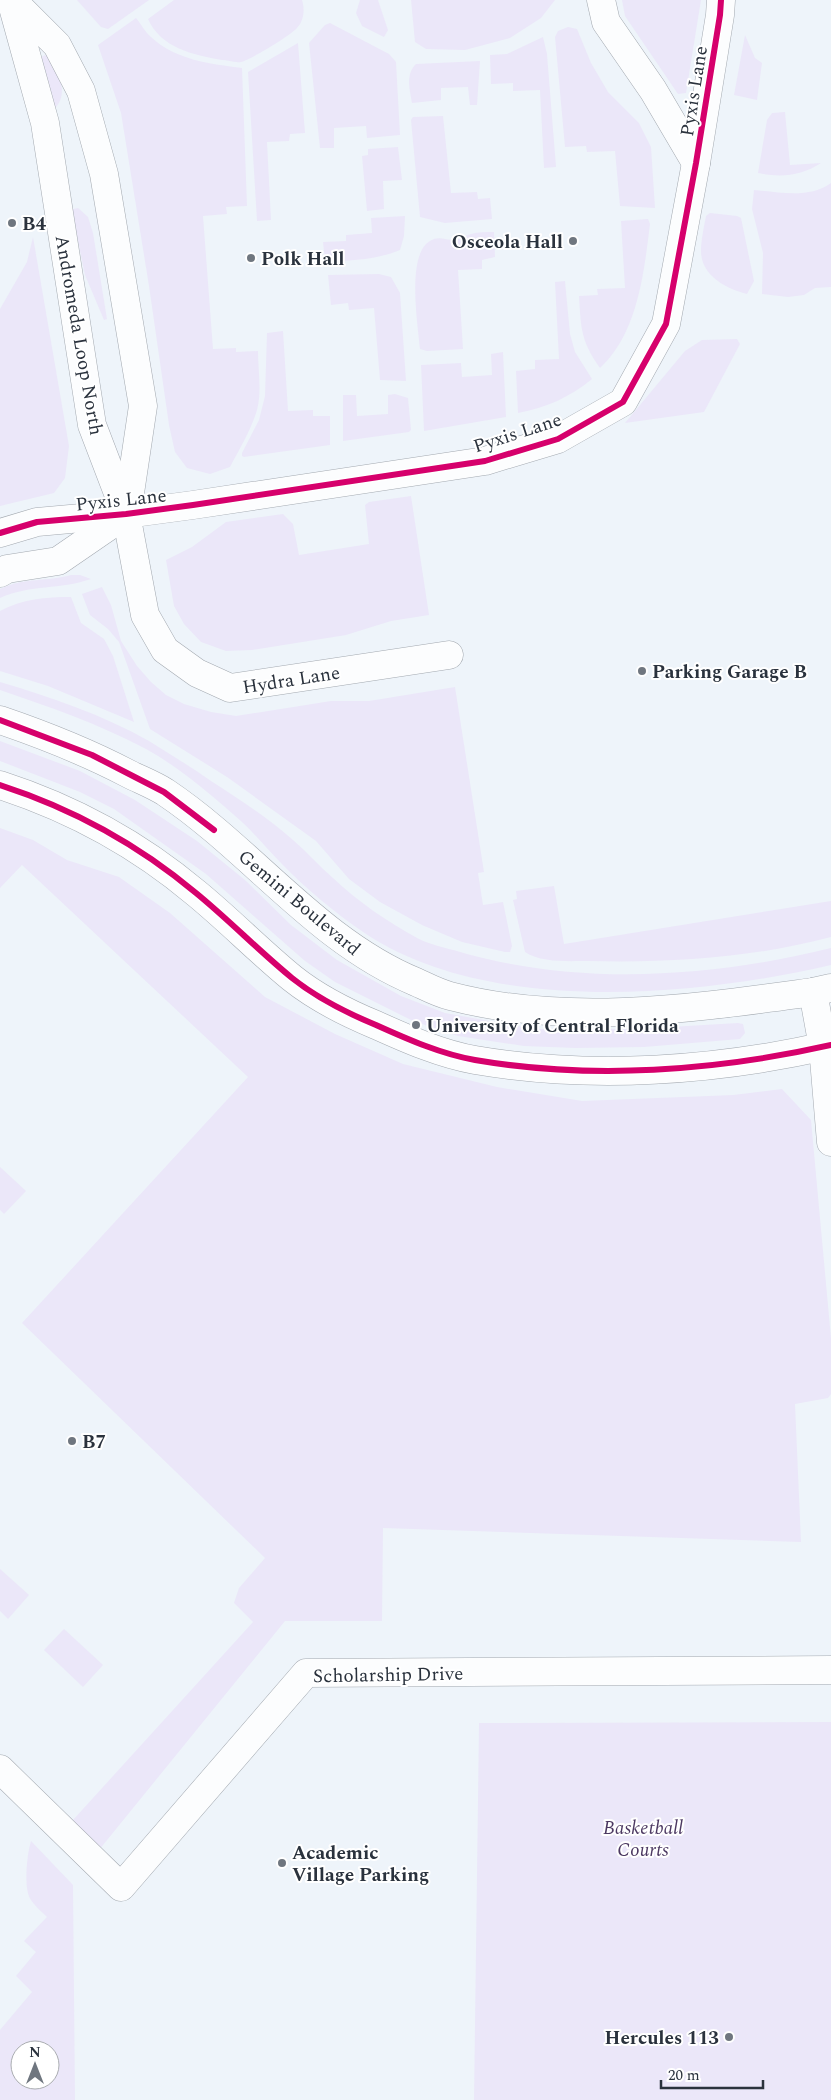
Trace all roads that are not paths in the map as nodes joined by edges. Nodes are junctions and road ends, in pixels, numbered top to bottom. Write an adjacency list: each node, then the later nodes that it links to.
1 (11, 0): 5 (street, Andromeda Loop North); 5 (street, Andromeda Loop North)
2 (602, 0): 4 (street, Pyxis Lane)
3 (721, 0): 4 (street, Pyxis Lane)
4 (696, 163): 5 (street, Pyxis Lane)
5 (126, 514): 6 (street, Pyxis Lane); 7 (street, Pyxis Lane); 8 (street, Hydra Lane)
6 (0, 533)
7 (0, 573)
8 (450, 655)
9 (0, 720): 11 (street, Gemini Boulevard)
10 (0, 785): 12 (street)
11 (822, 990): 12 (street)
12 (827, 1046): 13 (street)
13 (831, 1142)
14 (831, 1670): 15 (street, Scholarship Drive)
15 (0, 1769)

